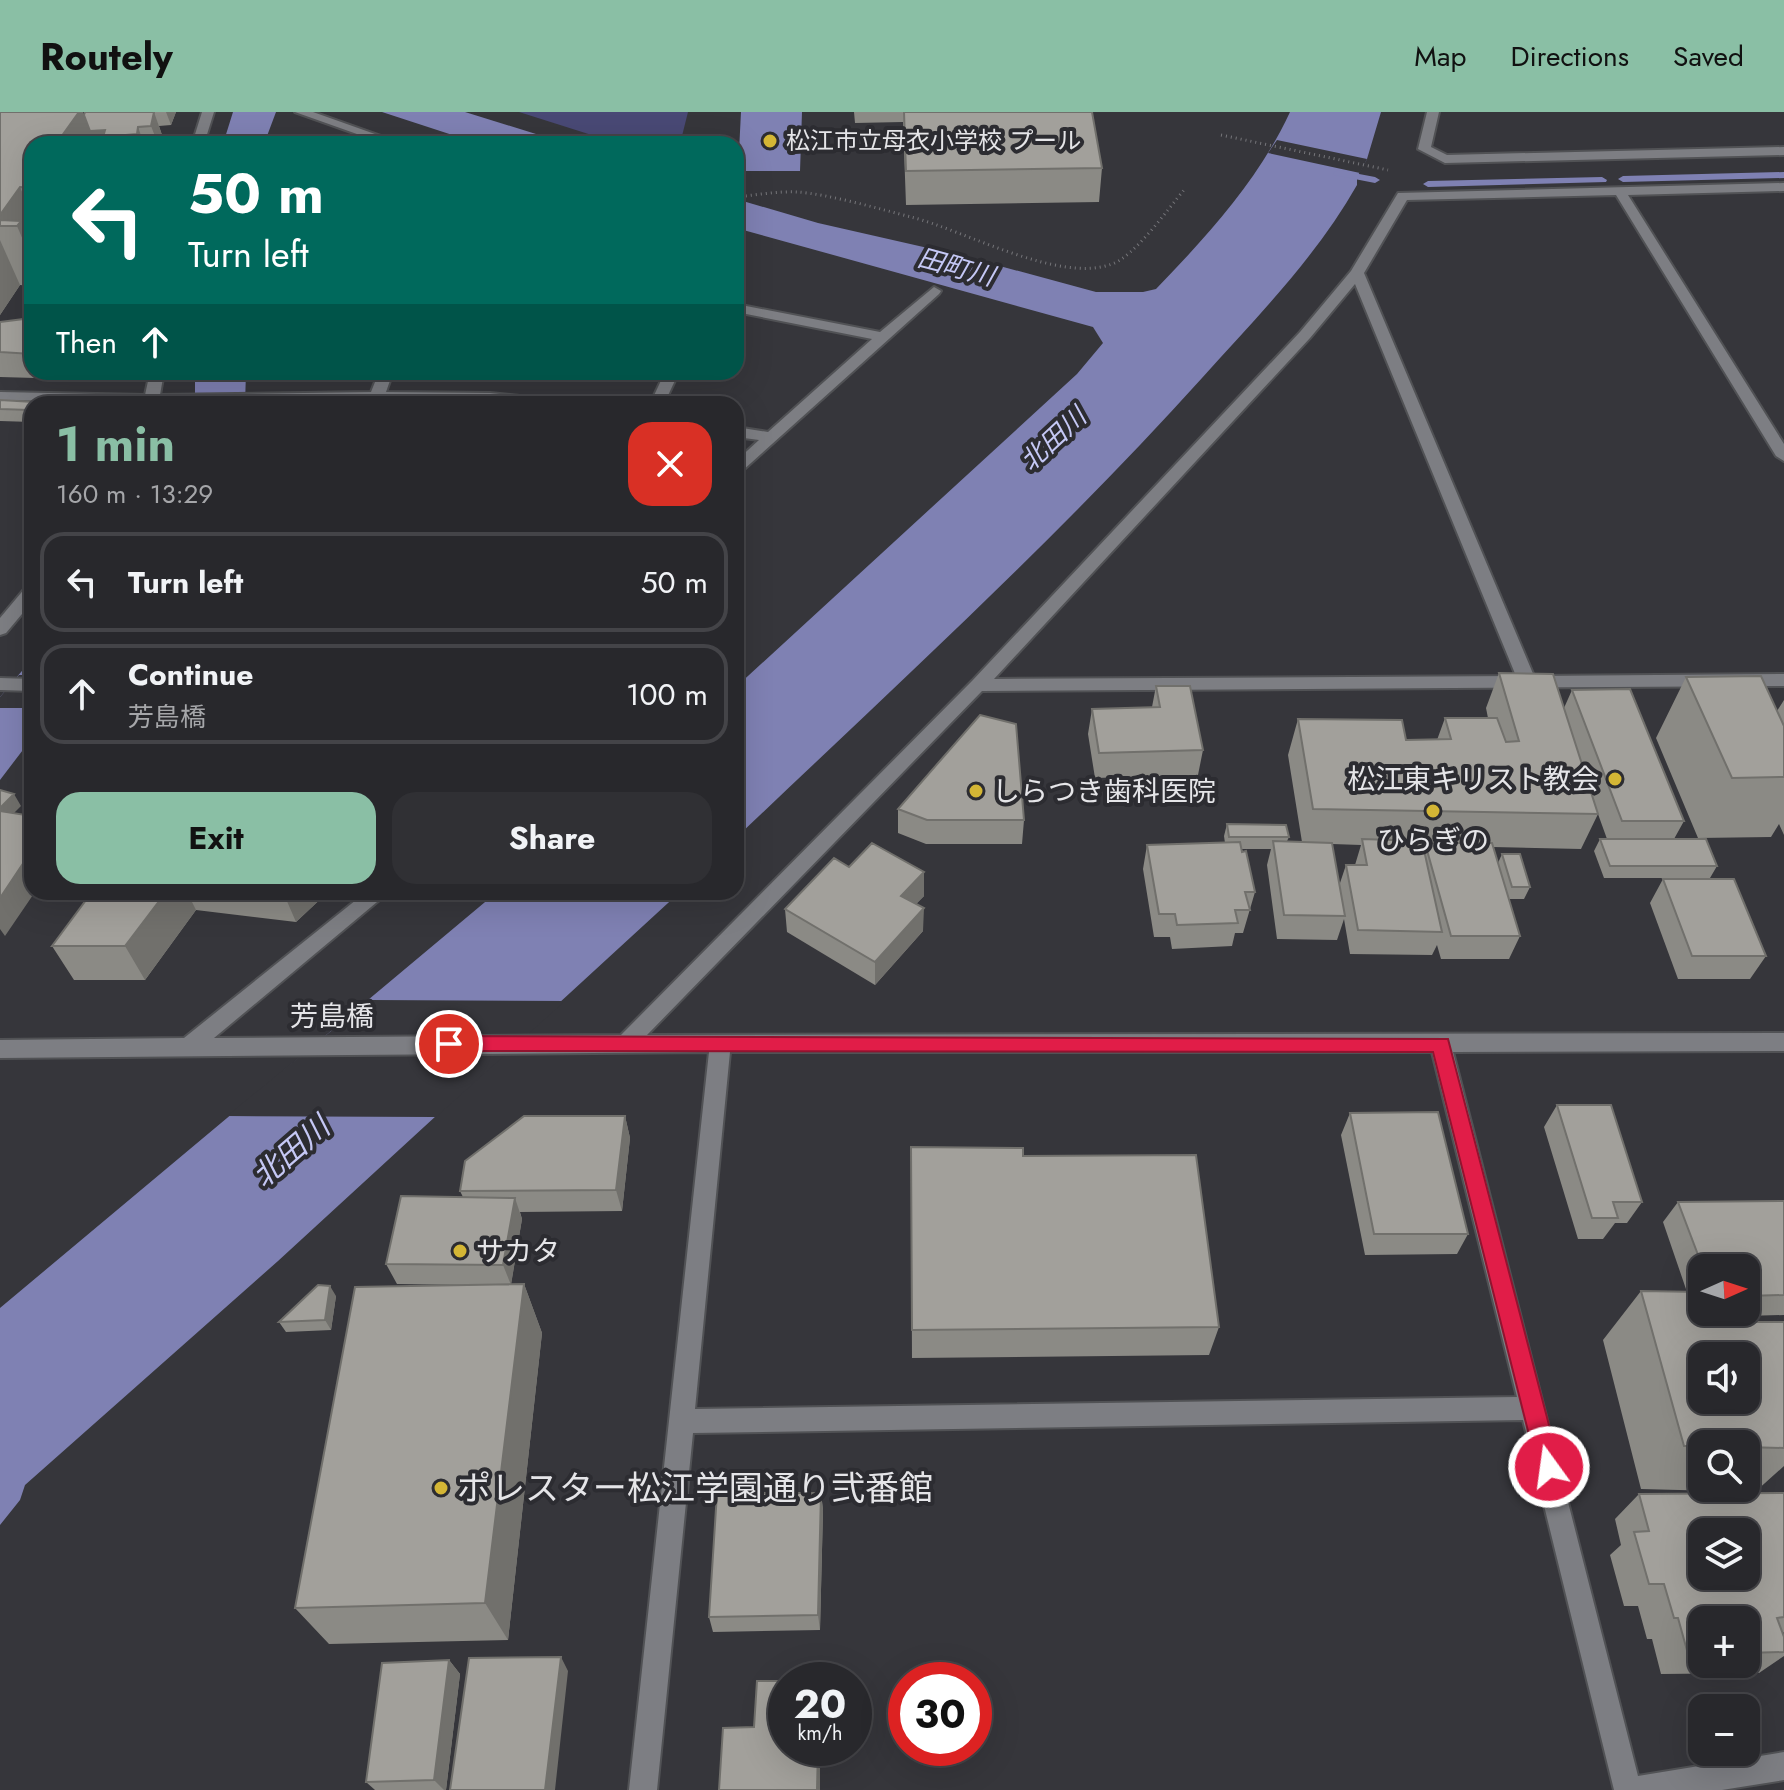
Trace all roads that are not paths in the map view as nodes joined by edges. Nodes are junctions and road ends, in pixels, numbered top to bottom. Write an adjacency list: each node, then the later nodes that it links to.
1 (208, 112): 4 (street)
2 (301, 112): 5 (street)
3 (1433, 112): 6 (street)
4 (200, 136)
5 (373, 136)
6 (1784, 151)
7 (1784, 187): 8 (street)
8 (1619, 190): 9 (street); 17 (street)
9 (1357, 273): 21 (street); 25 (street)
10 (934, 291): 12 (street)
11 (744, 310): 12 (street)
12 (883, 337): 16 (street)
13 (0, 396): 14 (street)
14 (24, 397)
15 (744, 433): 16 (street)
16 (771, 437): 18 (street)
17 (1784, 456)
18 (744, 462)
19 (24, 600): 20 (street)
20 (0, 629)
21 (1527, 680): 22 (street); 25 (street)
22 (1784, 680)
23 (2, 684): 24 (street)
24 (24, 685)
25 (978, 685): 27 (street)
26 (369, 900): 30 (street)
27 (627, 1042): 28 (street, 芳島橋); 30 (street, 芳島橋)
28 (721, 1042): 31 (street, 芳島橋); 34 (street)
29 (1784, 1042): 31 (street, 芳島橋)
30 (190, 1045): 32 (street, 芳島橋)
31 (1441, 1045): 33 (street)
32 (0, 1049)
33 (1534, 1408): 34 (street); 37 (street)
34 (681, 1421): 36 (street)
35 (1784, 1766): 38 (street)
36 (643, 1790)
37 (1628, 1790)
38 (1636, 1790)

